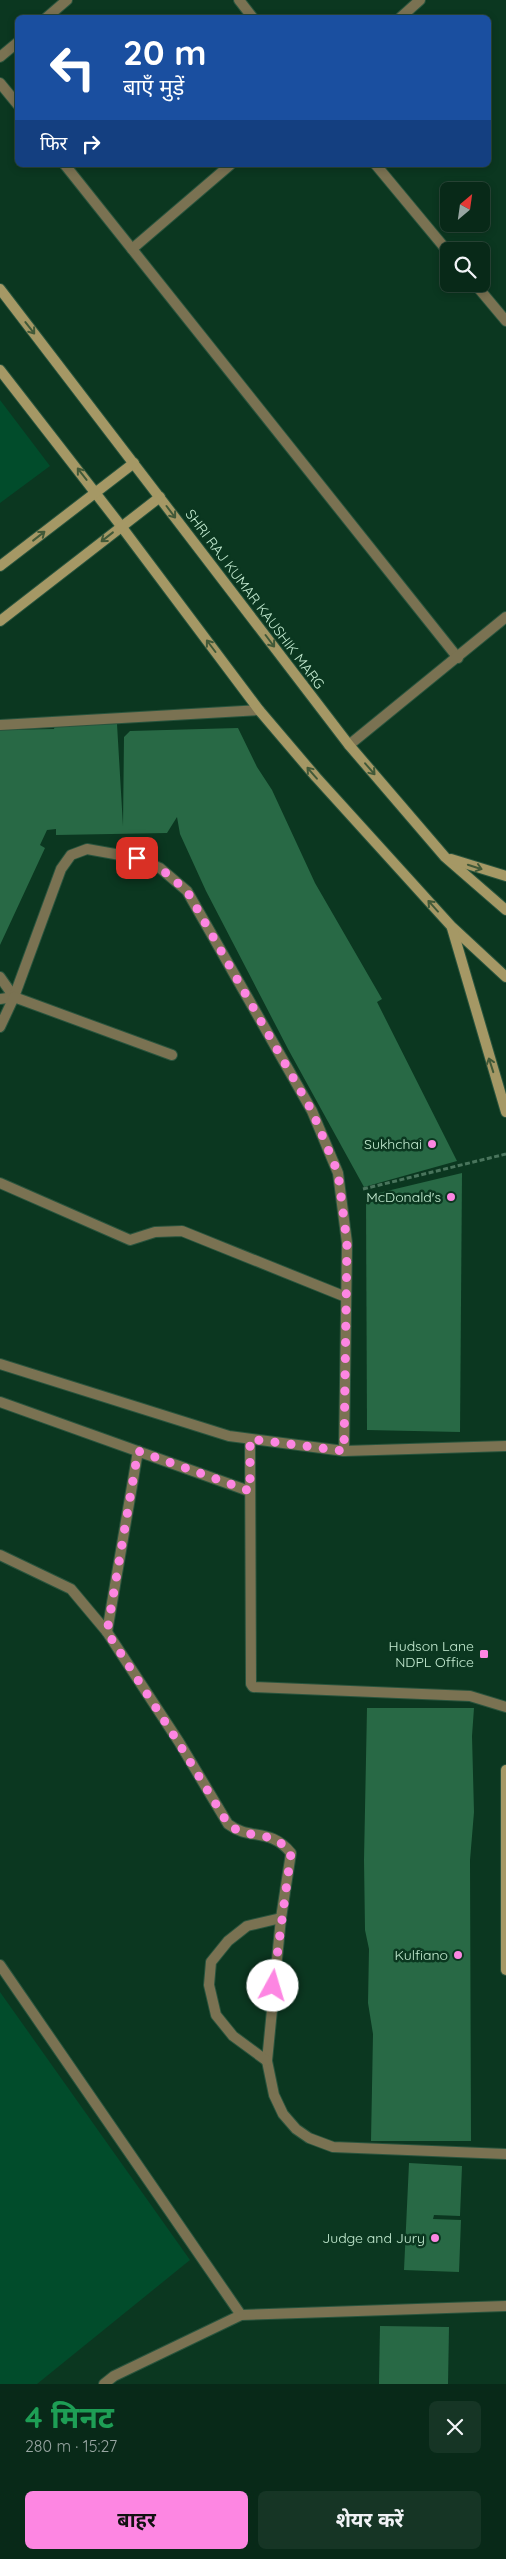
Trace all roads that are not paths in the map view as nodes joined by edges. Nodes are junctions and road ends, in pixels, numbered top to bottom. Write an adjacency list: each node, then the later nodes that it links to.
1 (67, 0): 4 (street)
2 (239, 0): 5 (street)
3 (420, 0): 6 (street)
4 (50, 15)
5 (251, 15)
6 (403, 15)
7 (15, 44): 8 (street)
8 (0, 56)
9 (0, 83): 10 (street)
10 (15, 101)
11 (67, 167): 15 (street)
12 (228, 167): 15 (street)
13 (378, 167): 14 (street)
14 (440, 242)
15 (132, 249): 27 (street)
16 (0, 289): 20 (street, SHRI RAJ KUMAR KAUSHIK MARG, one-way to 20)
17 (482, 292): 18 (street)
18 (506, 321)
19 (0, 370): 21 (street, one-way to 19)
20 (134, 463): 21 (street); 22 (street, SHRI RAJ KUMAR KAUSHIK MARG)
21 (96, 492): 23 (street); 24 (street, one-way to 21)
22 (160, 497): 23 (street); 30 (street, SHRI RAJ KUMAR KAUSHIK MARG, one-way to 30)
23 (121, 526): 26 (street, one-way to 26); 28 (street, one-way to 23)
24 (0, 566)
25 (506, 617): 27 (street)
26 (0, 621)
27 (458, 658): 30 (street)
28 (259, 710): 29 (street); 34 (street, one-way to 28)
29 (0, 725)
30 (349, 746): 31 (street, SHRI RAJ KUMAR KAUSHIK MARG, one-way to 31)
31 (445, 857): 32 (street, one-way to 32); 33 (street, SHRI RAJ KUMAR KAUSHIK MARG)
32 (506, 876)
33 (506, 910)
34 (452, 926): 36 (street); 41 (street, one-way to 34)
35 (0, 977): 37 (street)
36 (506, 977)
37 (14, 996): 38 (street); 39 (street); 40 (street); 43 (street)
38 (0, 998)
39 (0, 1027)
40 (172, 1055)
41 (506, 1112)
42 (0, 1183): 43 (street)
43 (346, 1297): 49 (street)
44 (0, 1364): 46 (street)
45 (0, 1402): 48 (street)
46 (250, 1439): 49 (street); 50 (street)
47 (506, 1446): 49 (street)
48 (138, 1451): 50 (street); 52 (street)
49 (344, 1451)
50 (250, 1491): 53 (street)
51 (0, 1555): 52 (street)
52 (107, 1632): 55 (street)
53 (506, 1707)
54 (506, 1770): 57 (street)
55 (281, 1918): 58 (street); 58 (street)
56 (0, 1965): 61 (street)
57 (506, 1970)
58 (267, 2061): 59 (street)
59 (506, 2154)
60 (506, 2306): 61 (street)
61 (241, 2315): 62 (street)
62 (104, 2384)

